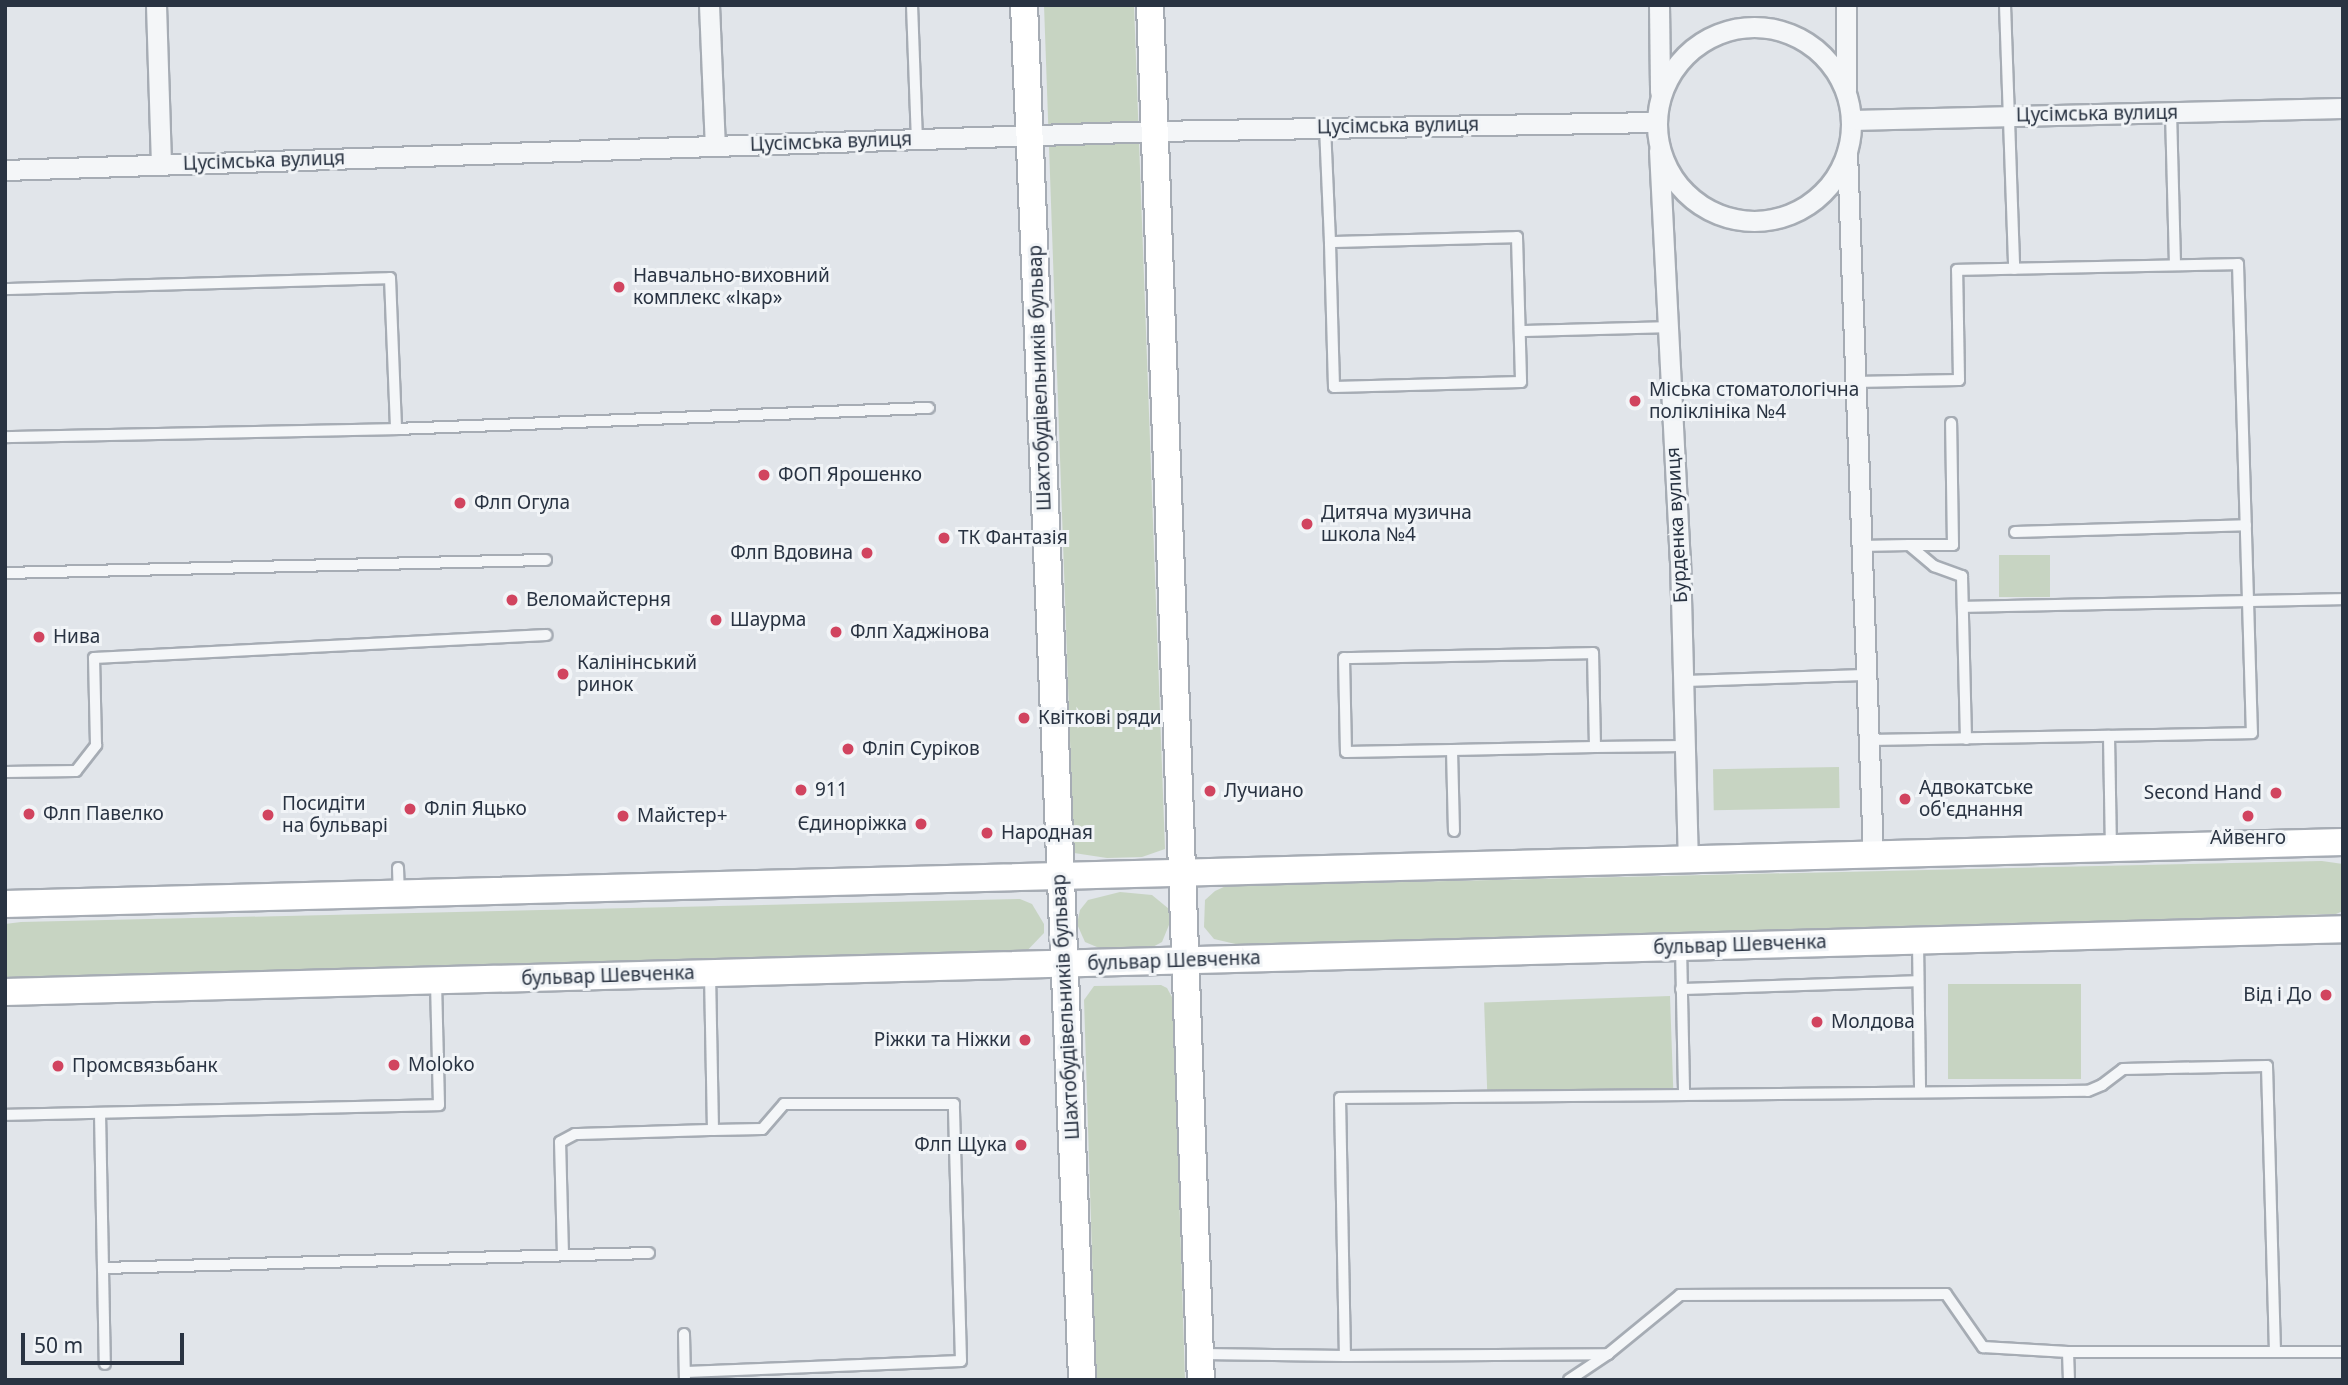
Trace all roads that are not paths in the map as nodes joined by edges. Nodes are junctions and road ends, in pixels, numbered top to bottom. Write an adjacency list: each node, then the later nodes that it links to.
1 (156, 5): 23 (street)
2 (709, 5): 20 (street)
3 (912, 5): 19 (lane)
4 (1024, 5): 18 (main road, Шахтобудівельників бульвар)
5 (1150, 5): 17 (main road)
6 (1659, 5): 10 (street)
7 (1846, 5): 9 (street)
8 (2005, 5): 13 (lane)
9 (1847, 94): 10 (street); 14 (street)
10 (1660, 96): 15 (street)
11 (2343, 108): 12 (street, Цусімська вулиця)
12 (2171, 112): 13 (street, Цусімська вулиця); 26 (lane)
13 (2008, 116): 14 (street, Цусімська вулиця); 27 (lane)
14 (1851, 120): 22 (street)
15 (1657, 122): 16 (street, Цусімська вулиця); 21 (street)
16 (1325, 127): 17 (street, Цусімська вулиця); 25 (lane)
17 (1155, 131): 18 (street, Цусімська вулиця); 61 (main road)
18 (1029, 135): 19 (street, Цусімська вулиця); 62 (main road, Шахтобудівельників бульвар)
19 (917, 139): 20 (street, Цусімська вулиця)
20 (715, 146): 23 (street, Цусімська вулиця)
21 (1659, 150): 22 (street); 29 (street, Бурденка вулиця)
22 (1847, 152): 31 (street)
23 (161, 165): 24 (street, Цусімська вулиця)
24 (5, 170)
25 (1330, 242): 30 (lane); 30 (lane)
26 (2175, 265): 27 (lane); 36 (lane)
27 (2014, 269): 31 (lane)
28 (5, 289): 34 (lane)
29 (1668, 327): 30 (lane); 47 (street, Бурденка вулиця)
30 (1520, 331)
31 (1854, 382): 39 (street)
32 (929, 408): 34 (lane)
33 (1951, 423): 38 (lane)
34 (396, 429): 35 (lane)
35 (5, 437)
36 (2246, 525): 37 (lane); 43 (lane)
37 (2015, 532)
38 (1909, 545): 39 (lane); 44 (lane)
39 (1860, 546): 46 (street)
40 (546, 560): 41 (lane)
41 (5, 573)
42 (2343, 599): 43 (lane)
43 (2248, 600): 44 (lane); 48 (lane)
44 (1963, 607): 49 (lane)
45 (546, 635): 54 (lane)
46 (1866, 675): 47 (lane); 50 (street)
47 (1683, 681): 51 (street, Бурденка вулиця)
48 (2109, 736): 49 (lane); 57 (lane)
49 (1966, 739): 50 (lane)
50 (1868, 740): 58 (street)
51 (1686, 746): 52 (lane); 59 (street, Бурденка вулиця)
52 (1595, 747): 53 (lane); 53 (lane)
53 (1452, 750): 55 (lane)
54 (5, 772)
55 (1454, 831)
56 (2343, 842): 57 (main road)
57 (2111, 848): 58 (main road)
58 (1873, 854): 59 (main road)
59 (1688, 859): 61 (main road)
60 (397, 868): 63 (lane)
61 (1182, 872): 62 (main road); 68 (main road)
62 (1060, 876): 63 (main road); 69 (main road, Шахтобудівельників бульвар)
63 (399, 895): 64 (main road)
64 (5, 904)
65 (2343, 929): 66 (main road, бульвар Шевченка)
66 (1918, 941): 67 (main road, бульвар Шевченка); 72 (lane)
67 (1681, 947): 68 (main road, бульвар Шевченка); 73 (lane)
68 (1186, 961): 69 (main road, бульвар Шевченка); 90 (main road)
69 (1065, 963): 70 (main road, бульвар Шевченка); 92 (main road, Шахтобудівельників бульвар)
70 (710, 973): 71 (main road, бульвар Шевченка); 79 (lane)
71 (436, 980): 74 (main road, бульвар Шевченка); 77 (lane)
72 (1918, 981): 73 (lane); 75 (lane)
73 (1681, 989): 76 (lane)
74 (5, 992)
75 (1920, 1092): 76 (lane); 85 (lane)
76 (1684, 1095): 88 (lane)
77 (100, 1113): 78 (lane); 82 (lane)
78 (5, 1115)
79 (713, 1130): 81 (lane); 91 (lane)
80 (649, 1253): 81 (lane)
81 (563, 1255): 82 (lane)
82 (103, 1268): 89 (lane)
83 (684, 1334): 91 (lane)
84 (2068, 1352): 85 (lane); 87 (lane); 94 (lane)
85 (2275, 1352): 86 (lane)
86 (2343, 1352)
87 (1608, 1354): 88 (lane); 93 (lane)
88 (1345, 1356): 90 (lane)
89 (105, 1364)
90 (1201, 1367)
91 (685, 1376)
92 (1082, 1380)
93 (1569, 1380)
94 (2069, 1380)

